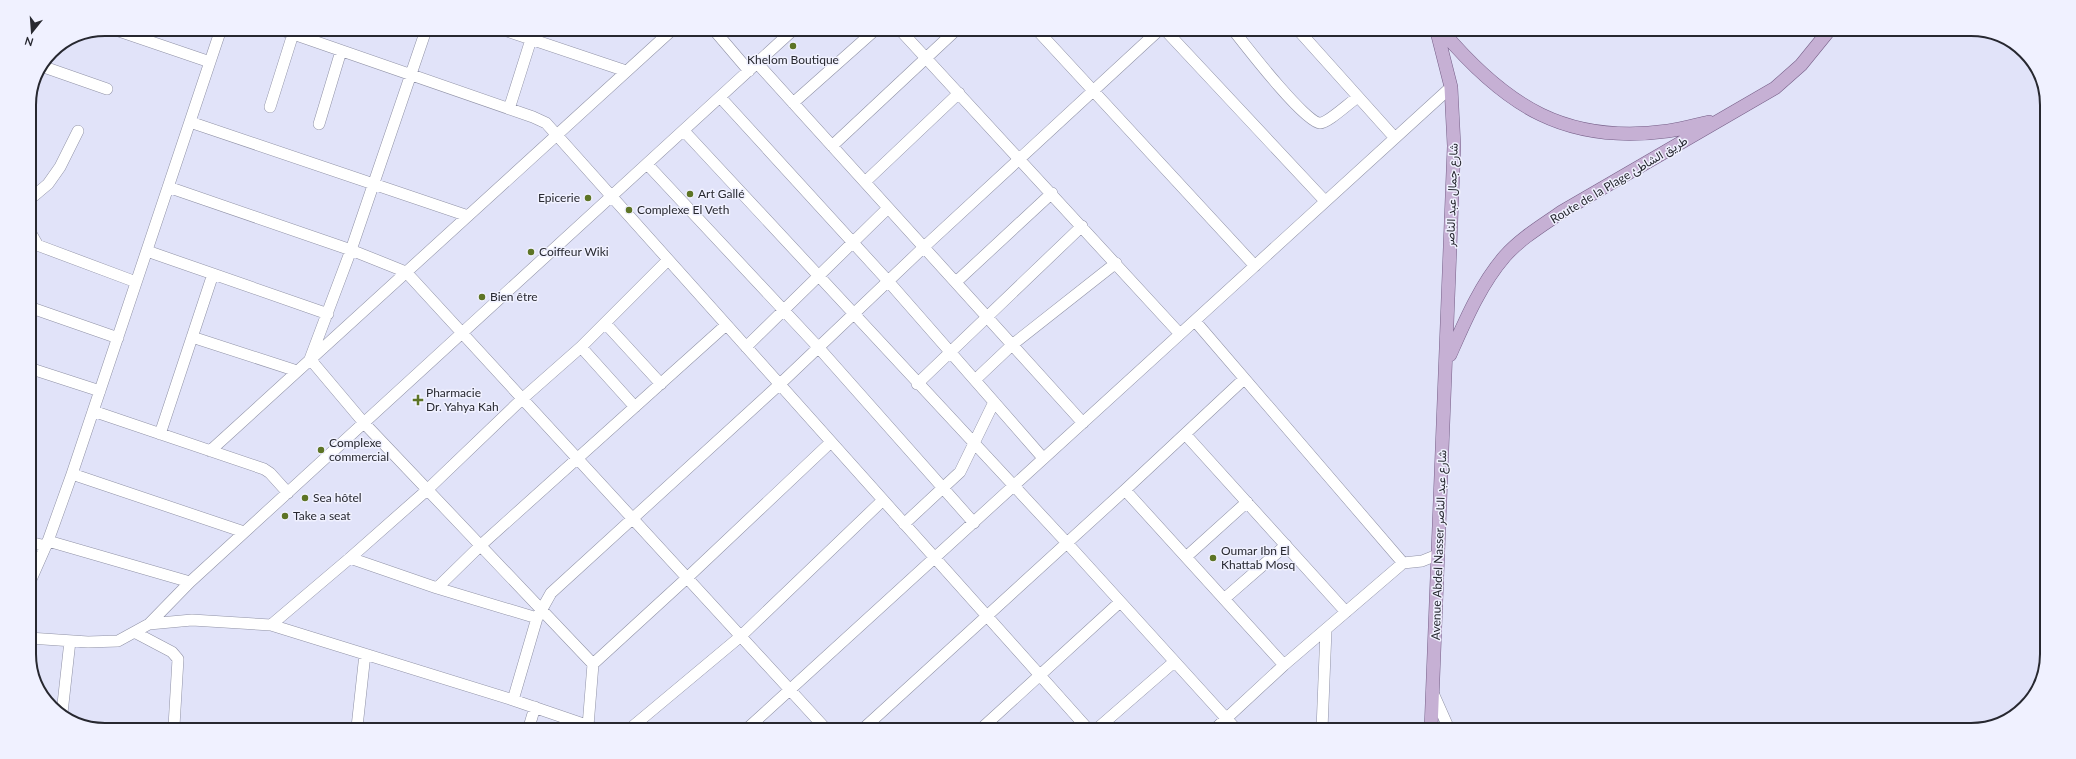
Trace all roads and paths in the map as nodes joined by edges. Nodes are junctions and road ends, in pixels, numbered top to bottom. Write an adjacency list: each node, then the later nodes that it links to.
1 (134, 36): 24 (street)
2 (219, 36): 24 (street)
3 (292, 36): 36 (street)
4 (299, 36): 22 (street)
5 (424, 36): 28 (street)
6 (533, 36): 37 (street)
7 (536, 36): 27 (street)
8 (665, 36): 27 (street)
9 (721, 36): 25 (street)
10 (787, 36): 25 (street)
11 (868, 36): 35 (street)
12 (906, 36): 23 (street)
13 (949, 36): 23 (street)
14 (1043, 36): 31 (street)
15 (1153, 36): 31 (street)
16 (1171, 36): 54 (street)
17 (1238, 36): 34 (street)
18 (1303, 36): 34 (street)
19 (1438, 36): 29 (main road, شارع جمال عبد الناصر)
20 (1446, 36): 38 (main road)
21 (1825, 36): 38 (main road, Route de la Plage طريق الشاطئ)
22 (342, 51): 28 (street); 40 (street)
23 (926, 57): 32 (street); 45 (street)
24 (210, 62): 39 (street)
25 (753, 67): 33 (street); 35 (street)
26 (47, 68): 30 (street)
27 (626, 72): 43 (street)
28 (411, 75): 37 (street); 49 (street)
29 (1451, 86): 44 (street); 90 (main road, شارع جمال عبد الناصر)
30 (107, 89)
31 (1093, 91): 46 (street); 65 (street)
32 (959, 93): 46 (street); 48 (street)
33 (720, 97): 42 (street); 58 (street)
34 (1358, 97): 44 (street)
35 (793, 103): 45 (street)
36 (270, 107)
37 (509, 109): 43 (street)
38 (1721, 120): 90 (main road, Route de la Plage طريق الشاطئ)
39 (190, 122): 49 (street); 50 (street)
40 (319, 124)
41 (78, 131): 52 (street)
42 (684, 131): 47 (street); 68 (street)
43 (556, 135): 53 (street); 56 (street)
44 (1395, 138): 54 (street)
45 (832, 146): 48 (street)
46 (1020, 158): 51 (street); 60 (street)
47 (647, 164): 53 (street); 73 (street)
48 (865, 182): 55 (street)
49 (374, 184): 56 (street); 61 (street)
50 (168, 186): 61 (street); 62 (street)
51 (1052, 193): 57 (street); 71 (street)
52 (36, 194)
53 (612, 197): 63 (street); 80 (street)
54 (1325, 201): 65 (street)
55 (888, 208): 58 (street); 60 (street)
56 (468, 216): 66 (street)
57 (1082, 226): 64 (street); 76 (street)
58 (853, 243): 68 (street); 69 (street)
59 (36, 244): 70 (street)
60 (924, 247): 69 (street); 71 (street)
61 (351, 250): 66 (street); 74 (street)
62 (147, 251): 67 (street); 70 (street)
63 (668, 260): 78 (street); 79 (street)
64 (1116, 264): 81 (street); 84 (street)
65 (1255, 266): 77 (street)
66 (406, 272): 80 (street); 89 (street)
67 (213, 274): 74 (street); 82 (street)
68 (818, 276): 73 (street); 75 (street)
69 (888, 281): 75 (street); 88 (street)
70 (136, 282): 83 (street)
71 (956, 282): 76 (street)
72 (36, 309): 83 (street)
73 (783, 310): 86 (street); 87 (street)
74 (328, 314): 89 (street)
75 (854, 315): 87 (street); 97 (street)
76 (987, 317): 84 (street); 88 (street)
77 (1195, 321): 81 (street); 93 (street)
78 (605, 323): 85 (street); 95 (street)
79 (726, 325): 86 (street); 95 (street)
80 (462, 333): 99 (street); 103 (street)
81 (1180, 334): 104 (street)
82 (192, 337): 92 (street); 105 (street)
83 (118, 338): 98 (street)
84 (1012, 345): 94 (street); 104 (street)
85 (581, 347): 99 (street); 101 (street)
86 (746, 347): 96 (street)
87 (818, 348): 96 (street); 114 (street)
88 (949, 352): 94 (street); 97 (street)
89 (310, 359): 92 (street); 103 (street)
90 (1447, 360): 129 (main road, Avenue Abdel Nasser شارع عبد الناصر)
91 (36, 370): 98 (street)
92 (297, 371): 109 (street)
93 (1244, 378): 106 (street); 133 (street)
94 (974, 380): 100 (street)
95 (661, 384): 101 (street)
96 (780, 384): 107 (street); 120 (street)
97 (917, 384): 108 (street)
98 (100, 391): 102 (street)
99 (522, 400): 110 (street); 115 (street)
100 (994, 402): 108 (street); 111 (street)
101 (635, 407): 110 (street)
102 (93, 411): 105 (street); 112 (street)
103 (364, 422): 115 (street); 117 (street)
104 (1083, 422): 111 (street)
105 (160, 434): 109 (street)
106 (1185, 434): 116 (street); 119 (street)
107 (831, 442): 118 (street); 135 (street)
108 (972, 443): 113 (street); 114 (street)
109 (210, 450): 117 (street)
110 (578, 458): 120 (street); 127 (street)
111 (1042, 458): 113 (street)
112 (72, 474): 123 (street); 125 (street)
113 (1013, 487): 121 (street); 126 (street)
114 (943, 488): 121 (street); 122 (street)
115 (427, 490): 127 (street); 131 (street)
116 (1125, 490): 126 (street); 130 (street)
117 (288, 492): 123 (street)
118 (883, 500): 122 (street); 147 (street)
119 (1247, 502): 128 (street); 130 (street)
120 (634, 519): 135 (street); 141 (street)
121 (974, 522): 132 (street)
122 (904, 524): 132 (street)
123 (244, 532): 136 (street)
124 (36, 542): 125 (street)
125 (47, 543): 134 (street); 136 (street)
126 (1067, 543): 139 (street); 142 (street)
127 (480, 545): 137 (street); 141 (street)
128 (1286, 545): 138 (street); 140 (street)
129 (1437, 555): 133 (street); 156 (main road, Avenue Abdel Nasser شارع عبد الناصر)
130 (1186, 557): 138 (street)
131 (350, 558): 137 (street); 144 (street)
132 (935, 558): 142 (street); 155 (street)
133 (1403, 563): 140 (street)
134 (36, 568)
135 (688, 578): 147 (street); 152 (street)
136 (190, 582): 143 (street)
137 (437, 588): 141 (street)
138 (1224, 599): 153 (street)
139 (1120, 602): 151 (street); 154 (street)
140 (1346, 612): 145 (street)
141 (538, 614): 152 (street); 157 (street)
142 (987, 616): 154 (street); 169 (street)
143 (149, 624): 144 (street); 146 (street)
144 (271, 624): 150 (street)
145 (1326, 630): 153 (street); 175 (street)
146 (136, 633): 149 (street); 161 (street)
147 (741, 636): 155 (street); 166 (street)
148 (36, 639): 149 (street)
149 (70, 641): 159 (street)
150 (365, 654): 157 (street); 162 (street)
151 (1174, 662): 160 (street); 172 (street)
152 (593, 664): 165 (street)
153 (1284, 665): 160 (street)
154 (1040, 675): 170 (street); 171 (street)
155 (791, 689): 167 (street); 168 (street)
156 (1432, 691): 176 (main road, Avenue Abdel Nasser شارع عبد الناصر); 177 (street)
157 (513, 700): 158 (street)
158 (535, 708): 163 (street); 164 (street)
159 (62, 709)
160 (1226, 719): 173 (street); 174 (street)
161 (174, 723)
162 (357, 723)
163 (531, 723)
164 (581, 723)
165 (590, 723)
166 (637, 723)
167 (753, 723)
168 (821, 723)
169 (869, 723)
170 (987, 723)
171 (1083, 723)
172 (1104, 723)
173 (1222, 723)
174 (1230, 723)
175 (1322, 723)
176 (1431, 723)
177 (1446, 723)

